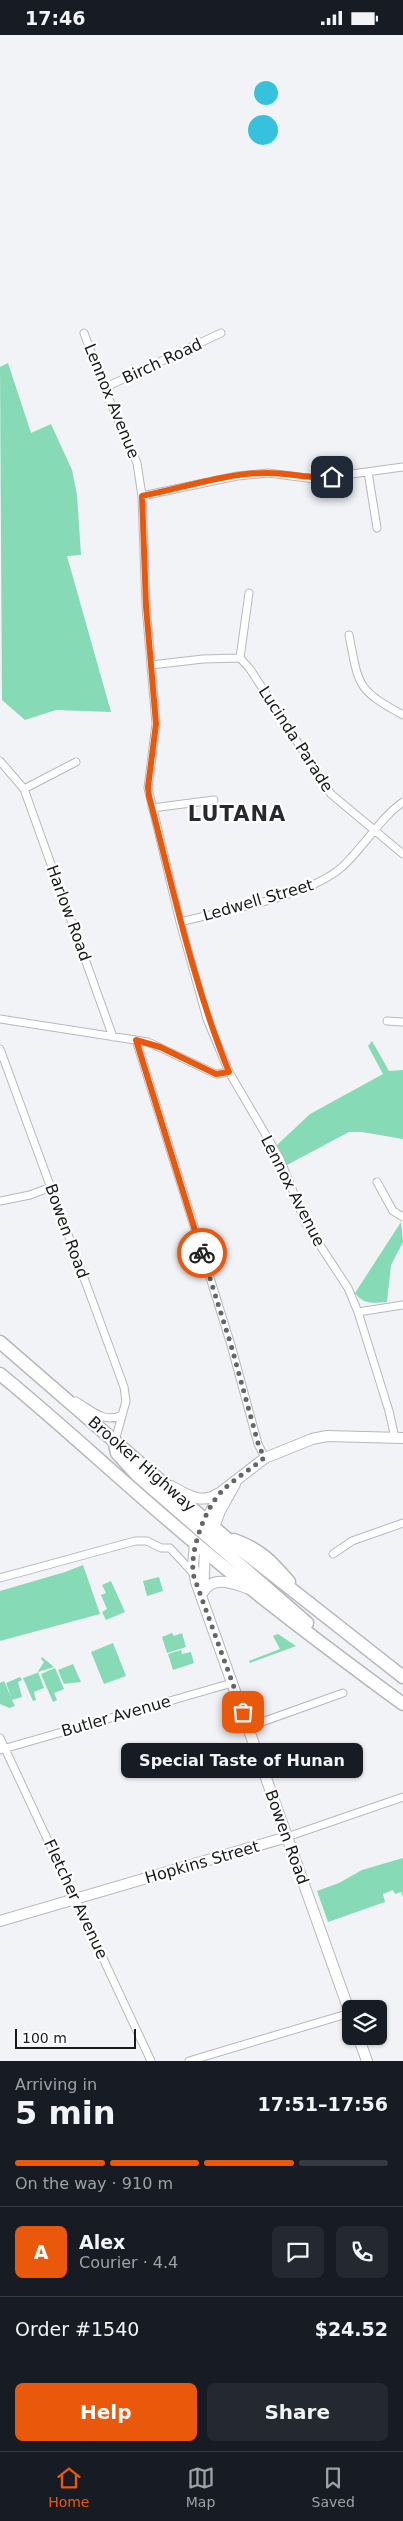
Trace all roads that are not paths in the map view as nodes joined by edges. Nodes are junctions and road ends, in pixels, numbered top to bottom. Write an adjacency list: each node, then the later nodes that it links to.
1 (84, 333): 3 (street, Lennox Avenue)
2 (221, 333): 3 (street, Birch Road)
3 (104, 388): 6 (street, Lennox Avenue)
4 (403, 467): 5 (street)
5 (368, 472): 6 (street); 7 (street)
6 (142, 496): 11 (street, Lennox Avenue)
7 (377, 527)
8 (249, 593): 10 (street)
9 (349, 635): 12 (street)
10 (240, 658): 11 (street); 19 (street, Lucinda Parade)
11 (151, 665): 18 (street, Lennox Avenue)
12 (403, 715)
13 (0, 761): 15 (street, Harlow Road)
14 (76, 762): 15 (street)
15 (24, 789): 25 (street, Harlow Road)
16 (214, 800): 18 (street)
17 (403, 802): 19 (street, Ledwell Street)
18 (152, 808): 21 (street, Lennox Avenue)
19 (375, 830): 20 (street, Lucinda Parade); 21 (street, Ledwell Street)
20 (403, 854)
21 (180, 922): 28 (street, Lennox Avenue)
22 (0, 1019): 25 (street)
23 (387, 1021): 24 (street)
24 (403, 1022)
25 (113, 1037): 26 (street)
26 (136, 1040): 28 (street); 41 (street)
27 (0, 1049): 30 (street, Bowen Road)
28 (229, 1072): 34 (street, Lennox Avenue)
29 (377, 1182): 32 (street)
30 (51, 1187): 31 (street); 38 (street, Bowen Road)
31 (0, 1201)
32 (403, 1217)
33 (403, 1305): 34 (street)
34 (358, 1312): 39 (street, Lennox Avenue)
35 (0, 1342): 37 (highway, Brooker Highway)
36 (0, 1373): 47 (highway, Brooker Highway)
37 (59, 1391): 38 (street); 40 (highway, Brooker Highway)
38 (122, 1415): 40 (street, Bowen Road)
39 (399, 1438): 41 (street)
40 (115, 1441): 42 (highway, Brooker Highway); 46 (highway)
41 (264, 1458): 43 (street)
42 (152, 1474): 44 (street); 46 (highway, Brooker Highway)
43 (240, 1477): 44 (street); 46 (street)
44 (224, 1489): 46 (street)
45 (403, 1523): 48 (street)
46 (208, 1529): 47 (highway, Bowen Road); 53 (highway); 54 (highway, Brooker Highway)
47 (200, 1547): 49 (street, Bowen Road); 51 (highway, Brooker Highway); 52 (street, Bowen Road)
48 (333, 1554)
49 (193, 1573): 50 (street); 52 (street, Bowen Road)
50 (0, 1578)
51 (251, 1589): 52 (street); 53 (highway, Brooker Highway)
52 (203, 1596): 55 (street, Bowen Road)
53 (339, 1656): 57 (highway, Brooker Highway)
54 (403, 1677)
55 (232, 1683): 58 (street, Bowen Road); 60 (street, Butler Avenue)
56 (343, 1693): 58 (street)
57 (403, 1704)
58 (248, 1727): 62 (street, Bowen Road)
59 (0, 1738): 60 (street, Fletcher Avenue)
60 (2, 1749): 63 (street, Fletcher Avenue)
61 (403, 1797): 62 (street, Hopkins Street)
62 (288, 1837): 63 (street, Hopkins Street); 65 (street, Bowen Road)
63 (75, 1899): 64 (street, Hopkins Street); 68 (street, Fletcher Avenue)
64 (0, 1921)
65 (346, 2000)
66 (342, 2017): 69 (street)
67 (361, 2045): 70 (street)
68 (151, 2061)
69 (189, 2061)
70 (367, 2061)

